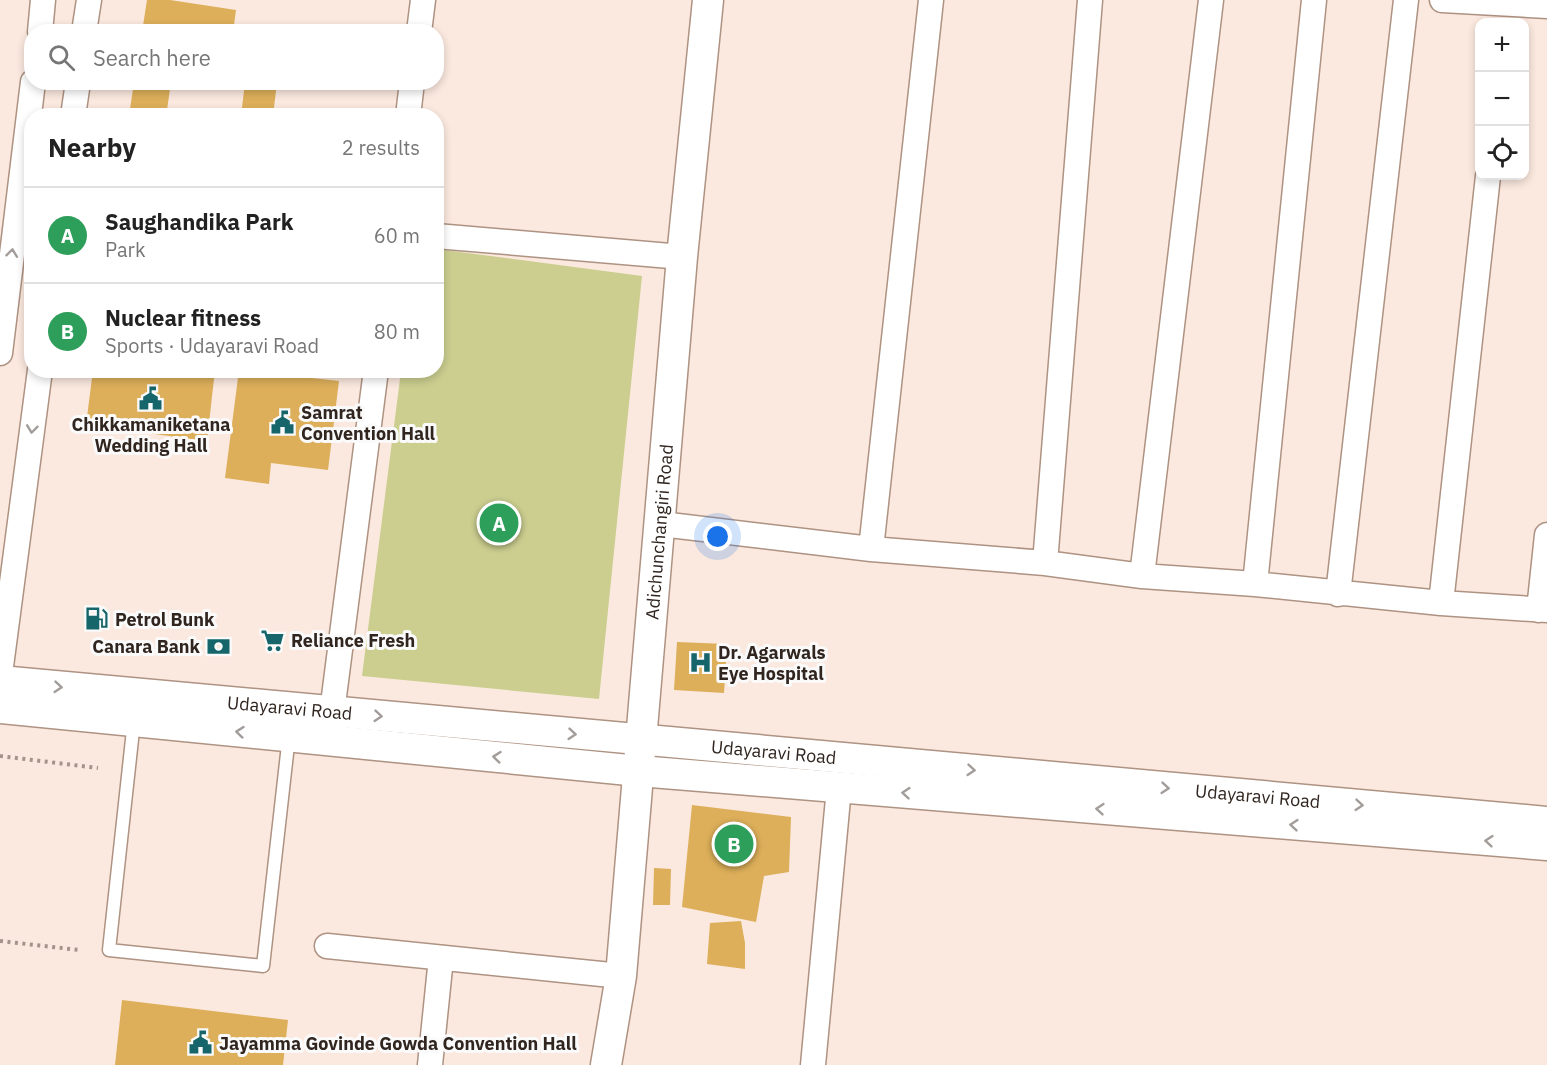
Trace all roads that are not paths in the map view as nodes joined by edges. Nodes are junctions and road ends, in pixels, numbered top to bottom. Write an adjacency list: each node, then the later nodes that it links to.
1 (44, 0): 13 (street)
2 (88, 0): 14 (street)
3 (423, 0): 15 (street)
4 (708, 0): 25 (street, Adichunchangiri Road)
5 (931, 0): 31 (street)
6 (1090, 0): 32 (street)
7 (1211, 0): 33 (street)
8 (1314, 0): 34 (street)
9 (1406, 0): 35 (street)
10 (1442, 0): 12 (street)
11 (1547, 6): 12 (street)
12 (1506, 9)
13 (41, 24)
14 (85, 24)
15 (420, 24)
16 (32, 90): 19 (street, one-way to 16)
17 (77, 90): 20 (street)
18 (411, 90): 21 (street)
19 (30, 108)
20 (74, 108)
21 (409, 108)
22 (24, 156): 26 (street, one-way to 22)
23 (1488, 180): 36 (street)
24 (444, 237): 25 (street)
25 (682, 257): 29 (street, Adichunchangiri Road)
26 (0, 353)
27 (39, 378): 38 (street, one-way to 38)
28 (375, 378): 41 (street)
29 (661, 525): 31 (street); 44 (street, Adichunchangiri Road)
30 (1547, 535): 37 (street)
31 (871, 549): 32 (street)
32 (1045, 564): 33 (street)
33 (1142, 576): 34 (street)
34 (1255, 584): 35 (street)
35 (1338, 594): 36 (street)
36 (1441, 603): 37 (street)
37 (1543, 610)
38 (0, 674)
39 (0, 681): 41 (street, Udayaravi Road, one-way to 41)
40 (0, 708): 42 (street, Udayaravi Road)
41 (332, 712): 44 (street, Udayaravi Road, one-way to 44)
42 (134, 721): 43 (street, Udayaravi Road, one-way to 42); 43 (lane)
43 (289, 736): 45 (street, Udayaravi Road, one-way to 43)
44 (641, 740): 45 (street, Adichunchangiri Road); 47 (street, Udayaravi Road, one-way to 47)
45 (639, 771): 46 (street, Udayaravi Road); 51 (street, Adichunchangiri Road)
46 (839, 788): 48 (street, Udayaravi Road, one-way to 46); 54 (street)
47 (1547, 822)
48 (1547, 845)
49 (327, 946): 50 (street)
50 (441, 958): 51 (street); 52 (street)
51 (621, 976): 53 (street, Adichunchangiri Road)
52 (430, 1065)
53 (606, 1065)
54 (813, 1065)

